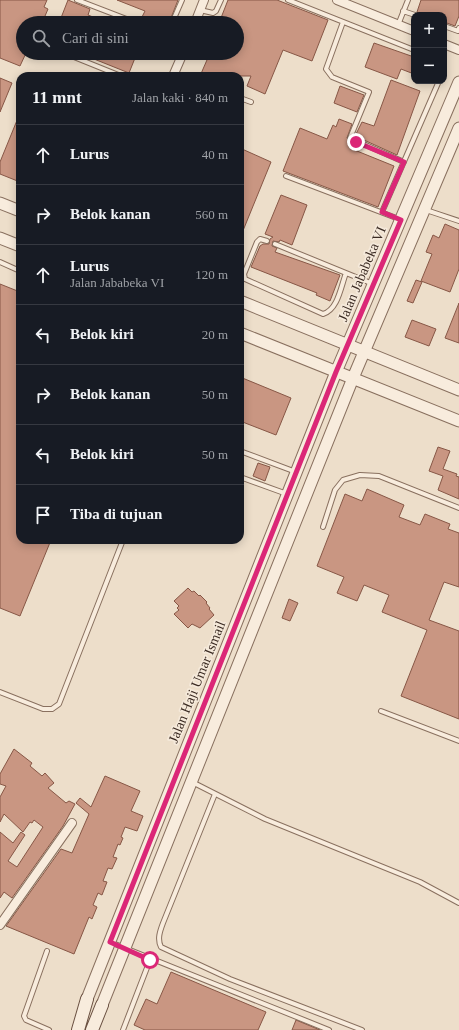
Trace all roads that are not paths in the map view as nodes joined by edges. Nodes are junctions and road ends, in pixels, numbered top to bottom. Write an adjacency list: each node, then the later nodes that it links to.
1 (77, 0): 11 (lane)
2 (182, 0): 12 (lane)
3 (204, 0): 8 (street)
4 (221, 0): 8 (lane)
5 (288, 0): 14 (lane)
6 (337, 0): 15 (street)
7 (408, 0): 9 (lane)
8 (200, 10): 13 (street)
9 (403, 11): 10 (lane); 15 (lane)
10 (411, 14)
11 (119, 16)
12 (175, 16)
13 (198, 16)
14 (343, 22): 20 (lane); 31 (lane)
15 (398, 25): 18 (street)
16 (447, 27): 17 (lane)
17 (459, 28)
18 (411, 30)
19 (447, 45): 21 (street)
20 (411, 49)
21 (459, 50)
22 (81, 60): 24 (lane)
23 (180, 60): 25 (street)
24 (111, 72)
25 (177, 72)
26 (459, 82): 37 (street, Jalan Jababeka VI)
27 (438, 84): 31 (lane)
28 (244, 99): 29 (lane)
29 (252, 102)
30 (459, 128): 35 (street)
31 (404, 162): 36 (lane)
32 (286, 176): 36 (lane)
33 (0, 203): 34 (street)
34 (16, 209)
35 (426, 210): 38 (lane); 50 (street)
36 (382, 212): 37 (lane)
37 (401, 220): 46 (street, Jalan Jababeka VI)
38 (459, 221)
39 (0, 238): 41 (street)
40 (267, 241): 45 (lane)
41 (16, 244)
42 (275, 244): 45 (lane)
43 (0, 262): 44 (lane)
44 (16, 269)
45 (346, 273): 46 (lane)
46 (374, 284): 49 (street, Jalan Jababeka VI)
47 (244, 303): 49 (street)
48 (244, 335): 51 (street)
49 (348, 346): 50 (street); 51 (street, Jalan Haji Umar Ismail)
50 (365, 353): 52 (street); 53 (street)
51 (336, 372): 52 (street); 56 (street, Jalan Haji Umar Ismail)
52 (353, 378): 54 (street); 65 (street)
53 (459, 390)
54 (459, 421)
55 (244, 452): 56 (lane)
56 (296, 472): 58 (street, Jalan Haji Umar Ismail)
57 (244, 478): 58 (lane)
58 (288, 494): 70 (street, Jalan Haji Umar Ismail)
59 (459, 508): 60 (lane)
60 (323, 527)
61 (121, 544): 62 (lane)
62 (0, 692)
63 (381, 711): 64 (lane)
64 (459, 741)
65 (192, 782): 66 (lane); 71 (street)
66 (215, 794): 68 (lane); 83 (lane)
67 (72, 823): 69 (street)
68 (459, 903)
69 (0, 925)
70 (110, 942): 71 (lane); 74 (street, Jalan Haji Umar Ismail)
71 (125, 949): 73 (lane); 75 (street)
72 (47, 951): 76 (lane)
73 (150, 960): 81 (lane); 82 (lane)
74 (87, 999): 77 (street); 78 (main road, Jalan Haji Umar Ismail)
75 (102, 1005): 79 (main road); 80 (street)
76 (49, 1030)
77 (73, 1030)
78 (78, 1030)
79 (92, 1030)
80 (96, 1030)
81 (122, 1030)
82 (329, 1030)
83 (362, 1030)

